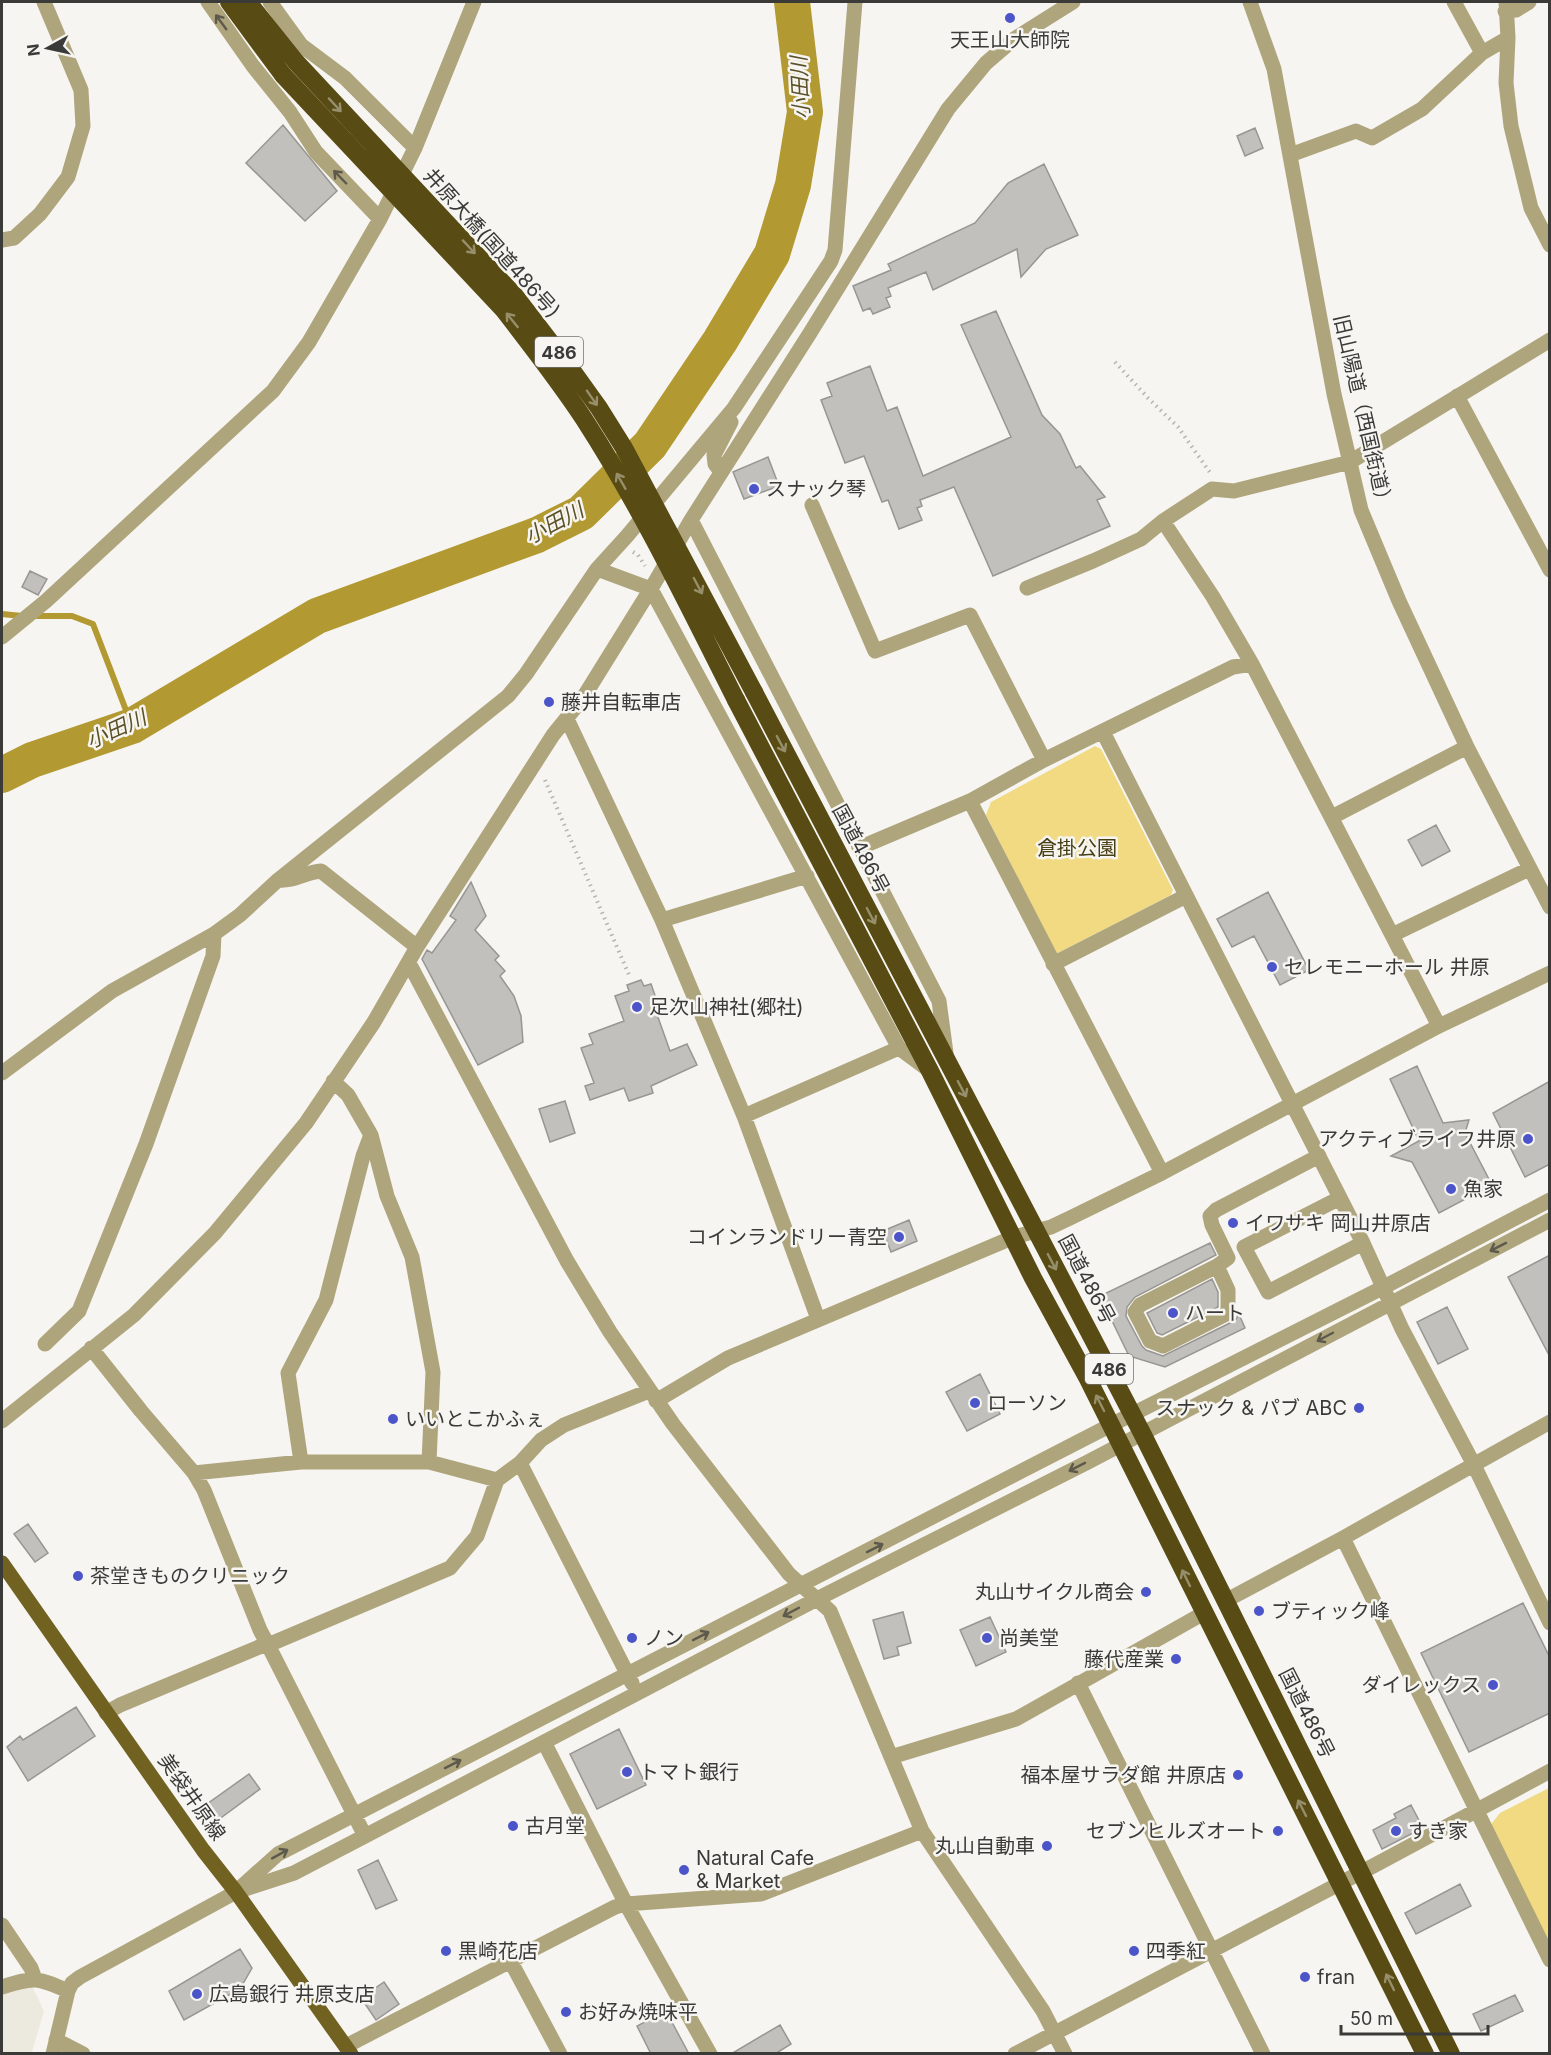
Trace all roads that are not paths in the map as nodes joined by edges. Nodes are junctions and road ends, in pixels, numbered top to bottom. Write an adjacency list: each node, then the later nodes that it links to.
1 (44, 2): 19 (street)
2 (208, 2): 18 (street, one-way to 2)
3 (229, 2): 15 (highway, 486)
4 (248, 2): 15 (highway, 486)
5 (270, 2): 16 (street)
6 (474, 2): 16 (street)
7 (855, 2): 24 (street)
8 (1073, 2): 26 (street)
9 (1250, 2): 17 (street, 旧山陽道（西国街道）)
10 (1454, 2): 14 (street)
11 (1529, 2): 12 (street)
12 (1506, 6): 13 (street)
13 (1508, 38): 14 (street); 20 (street)
14 (1482, 53): 17 (street)
15 (290, 69): 36 (highway, 井原大橋(国道486号) / 486, one-way to 36, bridge); 37 (highway, 井原大橋(国道486号) / 486, one-way to 15, bridge)
16 (415, 148): 18 (street)
17 (1290, 155): 25 (street, 旧山陽道（西国街道）)
18 (380, 219): 34 (street)
19 (8, 239): 21 (street)
20 (1550, 245)
21 (2, 252)
22 (1550, 340): 23 (street)
23 (1457, 396): 25 (street); 31 (street)
24 (734, 408): 26 (street); 30 (street)
25 (1350, 462): 29 (street); 40 (street, 旧山陽道（西国街道）)
26 (721, 472): 28 (street)
27 (812, 505): 41 (street)
28 (691, 520): 33 (street); 44 (street)
29 (1163, 521): 32 (street); 35 (street)
30 (597, 568): 33 (street); 47 (street)
31 (1550, 570)
32 (1027, 588)
33 (651, 589): 38 (street); 46 (street)
34 (4, 635)
35 (1252, 664): 39 (street); 43 (street)
36 (754, 692): 59 (highway, 国道486号 / 486, one-way to 59)
37 (736, 700): 60 (highway, 国道486号 / 486)
38 (567, 719): 50 (street); 53 (street)
39 (1103, 732): 41 (street); 48 (street)
40 (1467, 747): 43 (street); 45 (street, 旧山陽道（西国街道）)
41 (1044, 760): 42 (street)
42 (970, 801): 44 (street); 55 (street)
43 (1332, 817): 52 (street)
44 (859, 848): 59 (street)
45 (1530, 869): 49 (street, 旧山陽道（西国街道）); 52 (street)
46 (807, 876): 50 (street); 58 (street)
47 (278, 880): 51 (street); 53 (street)
48 (1186, 896): 55 (street); 63 (street)
49 (1550, 907)
50 (662, 920): 64 (street)
51 (214, 934): 61 (street); 78 (street)
52 (1392, 934): 57 (street)
53 (417, 947): 54 (street)
54 (409, 963): 62 (street); 80 (street)
55 (1053, 964): 67 (street)
56 (1550, 973): 57 (street)
57 (1439, 1026): 63 (street)
58 (899, 1048): 60 (street); 64 (street)
59 (947, 1060): 71 (highway, 国道486号 / 486, one-way to 71)
60 (930, 1071): 72 (highway, 国道486号 / 486)
61 (2, 1073)
62 (333, 1081): 65 (street); 79 (street)
63 (1293, 1103): 66 (street); 67 (street)
64 (744, 1116): 77 (street)
65 (371, 1135): 87 (street); 88 (street)
66 (1319, 1156): 68 (street); 74 (street)
67 (1162, 1173): 71 (street)
68 (1340, 1198): 73 (street); 73 (street)
69 (1550, 1200): 75 (street)
70 (1550, 1220): 76 (street, one-way to 76)
71 (1036, 1231): 72 (street); 81 (highway, 国道486号 / 486, one-way to 81)
72 (1014, 1237): 77 (street); 84 (highway, 国道486号 / 486, one-way to 72)
73 (1363, 1243): 75 (street)
74 (1222, 1262): 74 (street)
75 (1384, 1287): 76 (street); 81 (street)
76 (1390, 1303): 85 (street, one-way to 85); 90 (street)
77 (818, 1319): 80 (street)
78 (45, 1344)
79 (91, 1348): 82 (street); 91 (street)
80 (652, 1396): 89 (street); 95 (street)
81 (1132, 1414): 84 (street); 85 (highway, 国道486号 / 486)
82 (2, 1421)
83 (1550, 1422): 90 (street)
84 (1111, 1425): 86 (highway, 国道486号 / 486); 95 (street, one-way to 84)
85 (1142, 1433): 86 (street); 97 (highway, 国道486号 / 486)
86 (1120, 1444): 96 (street, one-way to 96); 98 (highway, 国道486号 / 486, one-way to 86)
87 (301, 1462): 88 (street); 91 (street)
88 (429, 1462): 92 (street)
89 (520, 1463): 92 (street); 101 (street)
90 (1473, 1463): 93 (street); 99 (street)
91 (194, 1473): 100 (street)
92 (497, 1480): 100 (street)
93 (1343, 1538): 97 (street); 108 (street)
94 (2, 1563): 104 (main road, 美袋井原線)
95 (801, 1584): 96 (street); 101 (street, one-way to 95)
96 (817, 1599): 103 (street, one-way to 103); 106 (street)
97 (1225, 1601): 112 (highway, 国道486号 / 486)
98 (1204, 1613): 102 (street); 113 (highway, 国道486号 / 486, one-way to 98)
99 (1550, 1623)
100 (268, 1645): 104 (street); 109 (street)
101 (628, 1673): 103 (street); 109 (street, one-way to 101)
102 (1078, 1683): 106 (street); 117 (street)
103 (638, 1694): 105 (street)
104 (106, 1713): 114 (main road, 美袋井原線)
105 (544, 1742): 111 (street); 115 (street)
106 (891, 1757): 110 (street)
107 (1550, 1771): 108 (street)
108 (1476, 1810): 112 (street); 118 (street)
109 (354, 1815): 111 (street); 114 (street, one-way to 109)
110 (922, 1831): 115 (street); 123 (street)
111 (365, 1836): 114 (street)
112 (1361, 1873): 113 (street); 133 (highway, 国道486号 / 486)
113 (1340, 1884): 117 (street); 132 (highway, 国道486号 / 486, one-way to 113)
114 (236, 1892): 122 (street); 125 (main road, 美袋井原線)
115 (626, 1904): 119 (street); 128 (street)
116 (2, 1925): 120 (street)
117 (1212, 1951): 123 (street); 131 (street)
118 (1550, 1960)
119 (511, 1962): 125 (street); 127 (street)
120 (35, 1979): 121 (street); 122 (street)
121 (2, 1987)
122 (68, 1991): 124 (street)
123 (1054, 2033): 129 (street); 130 (street)
124 (54, 2047): 126 (street)
125 (348, 2050)
126 (83, 2054)
127 (560, 2054)
128 (710, 2054)
129 (1015, 2054)
130 (1065, 2054)
131 (1263, 2054)
132 (1425, 2054)
133 (1451, 2054)

